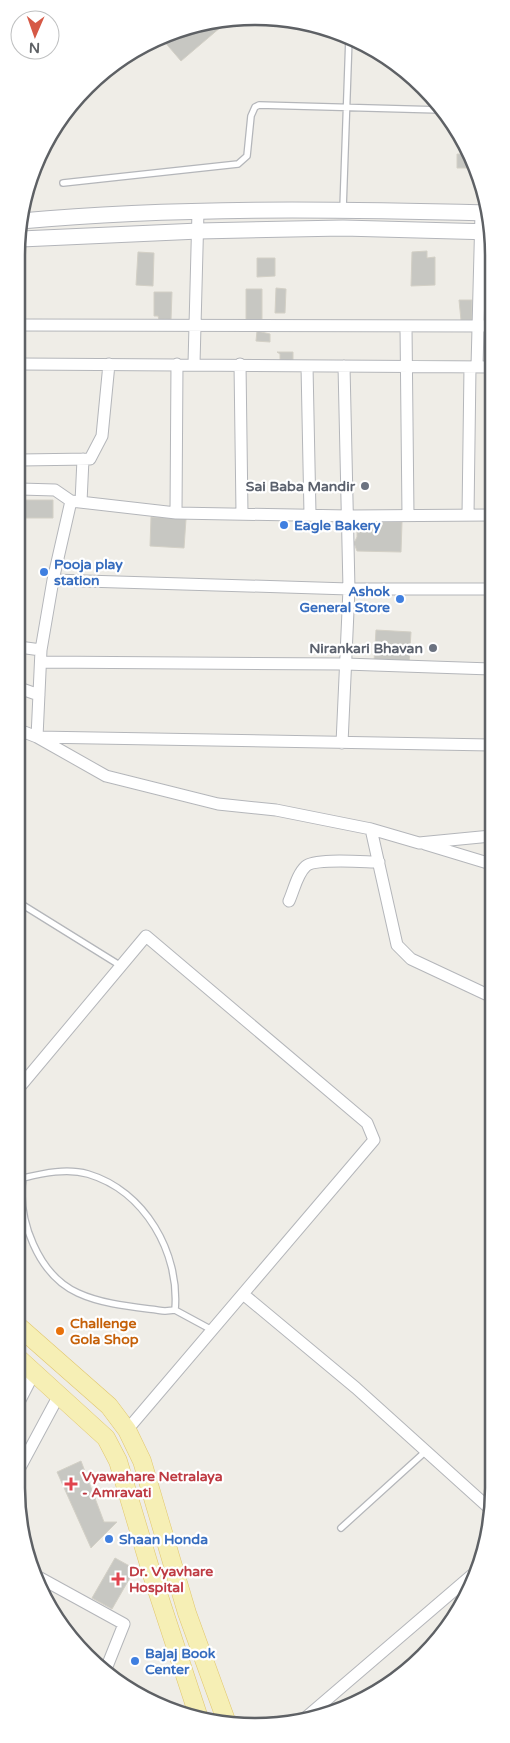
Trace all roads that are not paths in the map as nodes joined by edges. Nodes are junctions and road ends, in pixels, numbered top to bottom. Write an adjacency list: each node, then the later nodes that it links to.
1 (349, 45): 2 (lane)
2 (346, 107): 3 (lane); 4 (lane); 5 (lane)
3 (433, 110)
4 (63, 183)
5 (343, 210): 6 (street); 7 (street)
6 (198, 211): 8 (street); 9 (street)
7 (481, 213)
8 (28, 220)
9 (199, 231): 10 (street); 11 (street); 14 (street)
10 (484, 232)
11 (25, 239)
12 (485, 242): 15 (street)
13 (25, 325): 14 (street)
14 (195, 325): 17 (street); 22 (street)
15 (477, 326): 16 (street); 17 (street); 27 (street)
16 (485, 326)
17 (406, 327): 26 (street)
18 (25, 364): 19 (street)
19 (36, 364): 20 (street); 29 (street)
20 (109, 364): 21 (street); 30 (street)
21 (177, 364): 22 (street); 34 (street)
22 (194, 364): 23 (street)
23 (240, 364): 24 (street); 35 (street)
24 (307, 366): 25 (street); 36 (street)
25 (344, 366): 26 (street); 40 (street)
26 (408, 367): 27 (street); 37 (street)
27 (474, 367): 28 (street); 38 (street)
28 (485, 367)
29 (25, 371)
30 (83, 459): 31 (street); 33 (street)
31 (25, 460)
32 (25, 489): 33 (street)
33 (76, 501): 34 (street); 41 (street)
34 (176, 513): 35 (street)
35 (242, 513): 36 (street)
36 (310, 514): 40 (street)
37 (408, 515): 38 (street); 40 (street)
38 (468, 515): 39 (street)
39 (485, 515)
40 (349, 516): 42 (street)
41 (54, 580): 42 (street); 45 (street)
42 (348, 589): 43 (street); 46 (street)
43 (485, 589)
44 (25, 649): 45 (street)
45 (41, 656): 46 (street); 49 (street)
46 (345, 664): 47 (street); 52 (street)
47 (485, 669)
48 (25, 690): 49 (street)
49 (39, 695): 51 (street)
50 (25, 732): 51 (street)
51 (37, 737): 52 (street); 54 (street)
52 (342, 743): 53 (street)
53 (485, 745)
54 (371, 830): 56 (street); 57 (street)
55 (485, 836): 56 (street)
56 (419, 843): 58 (street)
57 (379, 862): 59 (street); 62 (street)
58 (485, 863)
59 (289, 901)
60 (25, 906): 61 (lane)
61 (121, 966): 63 (street); 66 (street)
62 (485, 994)
63 (25, 1081)
64 (25, 1178): 67 (lane)
65 (25, 1219): 67 (lane)
66 (243, 1294): 68 (street); 75 (street)
67 (175, 1310): 68 (lane)
68 (212, 1330): 74 (street)
69 (25, 1332): 74 (main road)
70 (25, 1365): 71 (main road)
71 (34, 1373): 72 (street); 73 (main road)
72 (25, 1390)
73 (59, 1395): 76 (street); 82 (main road)
74 (127, 1430): 84 (main road)
75 (426, 1451): 77 (street); 78 (lane)
76 (25, 1458)
77 (485, 1504)
78 (341, 1528)
79 (45, 1581): 81 (street)
80 (465, 1581): 83 (street)
81 (108, 1665)
82 (196, 1710)
83 (314, 1710)
84 (224, 1716)

